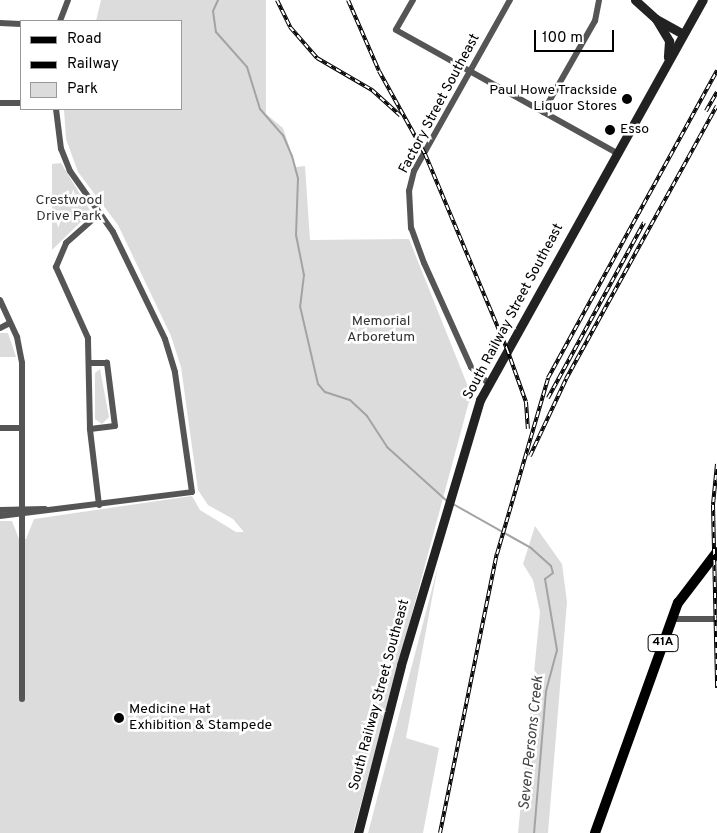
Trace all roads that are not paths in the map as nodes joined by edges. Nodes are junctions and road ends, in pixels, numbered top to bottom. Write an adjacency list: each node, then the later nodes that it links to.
1 (68, 0): 8 (street)
2 (413, 0): 12 (street)
3 (510, 0): 12 (street, Factory Street Southeast)
4 (599, 0): 17 (street)
5 (635, 0): 7 (street)
6 (702, 0): 11 (street, South Railway Street Southeast)
7 (656, 19): 11 (street); 13 (street)
8 (60, 20)
9 (0, 22): 10 (street)
10 (20, 24)
11 (683, 34): 13 (street, South Railway Street Southeast)
12 (470, 72): 17 (street); 24 (street, Factory Street Southeast)
13 (658, 80): 18 (street, South Railway Street Southeast)
14 (0, 103): 15 (street)
15 (20, 103)
16 (56, 110): 19 (street)
17 (543, 112): 18 (street)
18 (617, 153): 24 (street, South Railway Street Southeast)
19 (100, 213): 23 (street); 28 (street)
20 (0, 300): 21 (street)
21 (10, 323): 22 (street); 26 (street)
22 (0, 328)
23 (91, 363): 27 (street); 27 (street)
24 (488, 383): 36 (street, South Railway Street Southeast)
25 (0, 428): 26 (street)
26 (22, 428): 30 (street)
27 (90, 429): 28 (street)
28 (99, 505): 30 (street)
29 (0, 510): 30 (street)
30 (22, 513): 31 (street); 35 (street)
31 (0, 516)
32 (717, 552): 33 (main road, 41A)
33 (672, 619): 34 (street); 37 (main road, 41A)
34 (717, 620)
35 (22, 699)
36 (358, 833)
37 (595, 833)

